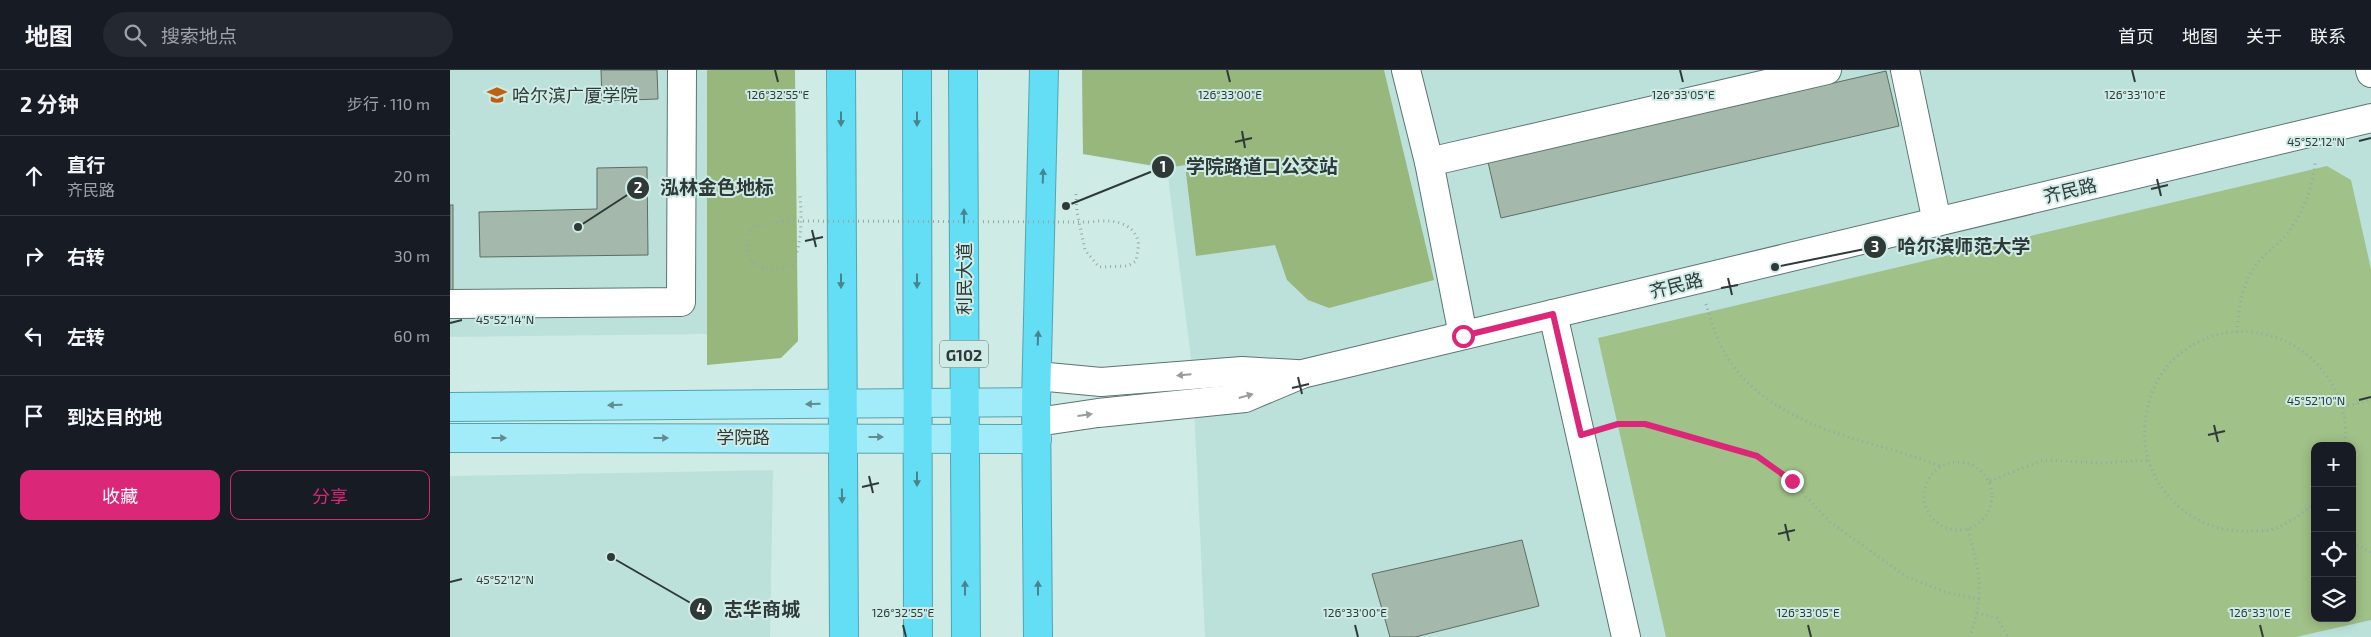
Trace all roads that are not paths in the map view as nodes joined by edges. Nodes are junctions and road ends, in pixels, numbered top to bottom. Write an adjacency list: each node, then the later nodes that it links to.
1 (682, 70): 12 (lane)
2 (841, 70): 17 (highway, one-way to 17)
3 (917, 70): 18 (highway, G102, one-way to 18)
4 (964, 70): 16 (highway, 利民大道 / G102, one-way to 4)
5 (1044, 70): 20 (highway, one-way to 5)
6 (1406, 70): 10 (lane)
7 (1827, 70): 10 (lane)
8 (1905, 70): 11 (lane)
9 (2371, 118): 11 (lane, 齐民路)
10 (1429, 162): 14 (lane)
11 (1937, 222): 13 (lane, 齐民路)
12 (450, 304)
13 (1553, 314): 14 (lane, 齐民路); 29 (lane)
14 (1463, 336): 15 (lane, 齐民路)
15 (1302, 374): 20 (lane, one-way to 15); 20 (lane, one-way to 20)
16 (964, 402): 18 (main road, 学院路); 20 (main road, 学院路); 23 (highway, 利民大道 / G102)
17 (842, 403): 18 (main road, 学院路); 19 (main road, 学院路, one-way to 19); 21 (highway)
18 (917, 403): 22 (highway, G102)
19 (450, 407)
20 (1037, 410): 23 (main road, 学院路); 28 (highway, one-way to 20)
21 (842, 437): 22 (main road, 学院路, one-way to 22); 24 (main road, 学院路, one-way to 21); 25 (highway, one-way to 25)
22 (917, 437): 23 (main road, 学院路); 26 (highway, G102, one-way to 26)
23 (964, 437): 27 (highway, 利民大道 / G102, one-way to 23)
24 (450, 438)
25 (844, 637)
26 (918, 637)
27 (966, 637)
28 (1038, 637)
29 (1626, 637)

